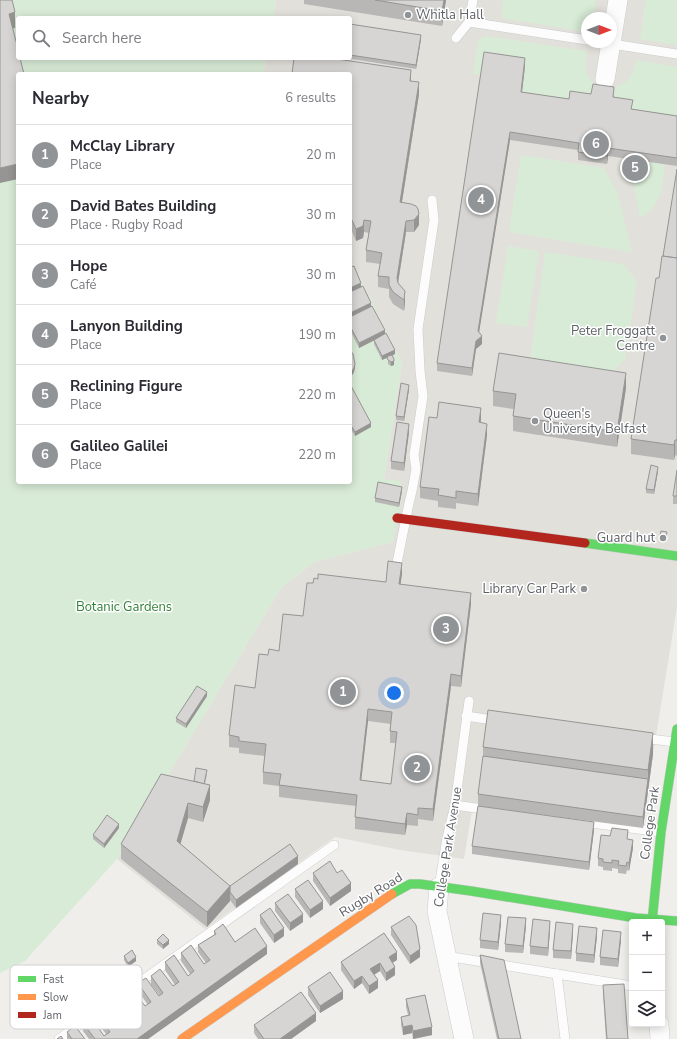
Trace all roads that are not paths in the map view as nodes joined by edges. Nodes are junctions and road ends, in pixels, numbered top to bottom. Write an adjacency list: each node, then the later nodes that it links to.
1 (473, 0): 4 (lane)
2 (618, 0): 3 (street)
3 (614, 12)
4 (469, 22): 5 (lane); 6 (lane)
5 (456, 38)
6 (581, 39)
7 (617, 45): 9 (lane)
8 (605, 48): 10 (street)
9 (677, 54)
10 (604, 84)
11 (432, 200): 12 (lane)
12 (401, 518): 13 (street); 14 (lane)
13 (677, 556)
14 (395, 573)
15 (469, 701): 16 (lane, College Park Avenue)
16 (466, 716): 17 (lane); 21 (lane, College Park Avenue)
17 (507, 722)
18 (677, 729): 20 (street, College Park)
19 (633, 737): 20 (lane)
20 (675, 742): 24 (street, College Park)
21 (455, 805): 22 (lane); 26 (lane, College Park Avenue)
22 (495, 810)
23 (574, 820): 24 (lane)
24 (661, 832): 28 (street, College Park)
25 (334, 846): 33 (lane)
26 (439, 887): 27 (street, Rugby Road); 31 (street, College Park Avenue); 37 (street, Rugby Road)
27 (639, 919)
28 (651, 919)
29 (665, 921): 30 (street, Rugby Road)
30 (677, 921)
31 (446, 956): 32 (lane); 40 (street, College Park Avenue)
32 (557, 974): 34 (lane); 41 (lane)
33 (142, 981)
34 (629, 986)
35 (659, 1027): 42 (street)
36 (73, 1029): 38 (lane)
37 (203, 1033): 39 (street, Rugby Road)
38 (59, 1039)
39 (182, 1039)
40 (464, 1039)
41 (564, 1039)
42 (660, 1039)

